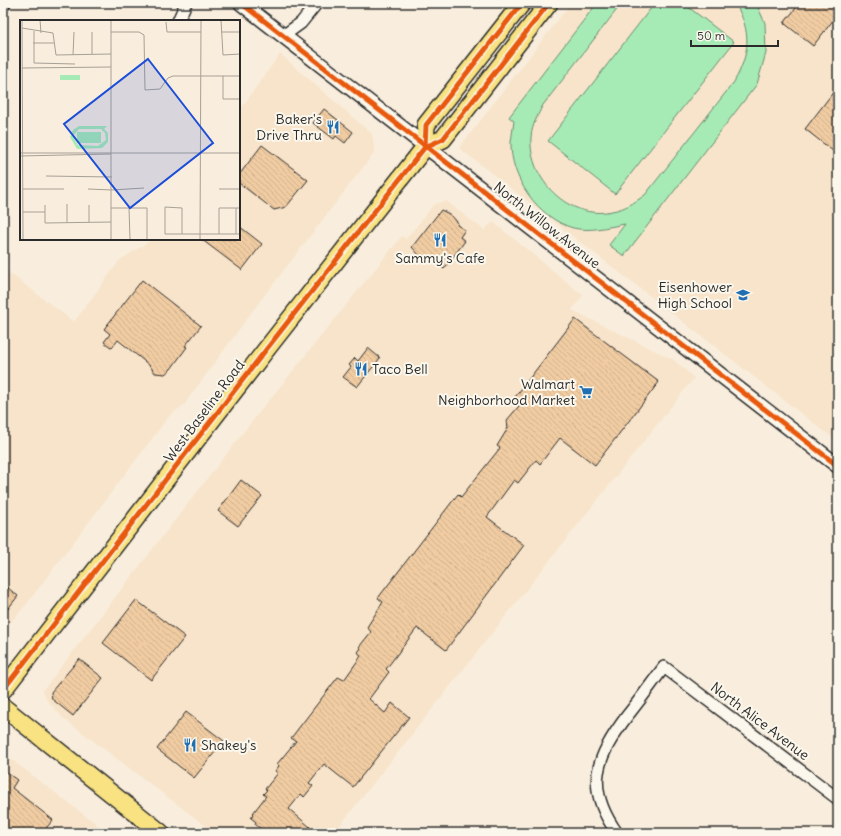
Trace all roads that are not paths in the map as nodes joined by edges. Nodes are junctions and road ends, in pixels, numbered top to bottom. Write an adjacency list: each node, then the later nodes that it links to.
1 (5, 3): 7 (street)
2 (186, 3): 8 (street)
3 (241, 3): 9 (street, North Willow Avenue)
4 (317, 3): 9 (street)
5 (522, 3): 10 (main road)
6 (549, 3): 10 (main road, West Baseline Road)
7 (3, 6)
8 (178, 20)
9 (283, 36): 10 (street, North Willow Avenue)
10 (425, 147): 11 (street, North Willow Avenue); 12 (main road, West Baseline Road)
11 (838, 466)
12 (3, 690)
13 (3, 707): 15 (main road)
14 (838, 799): 16 (street, North Alice Avenue)
15 (161, 833)
16 (617, 833)

